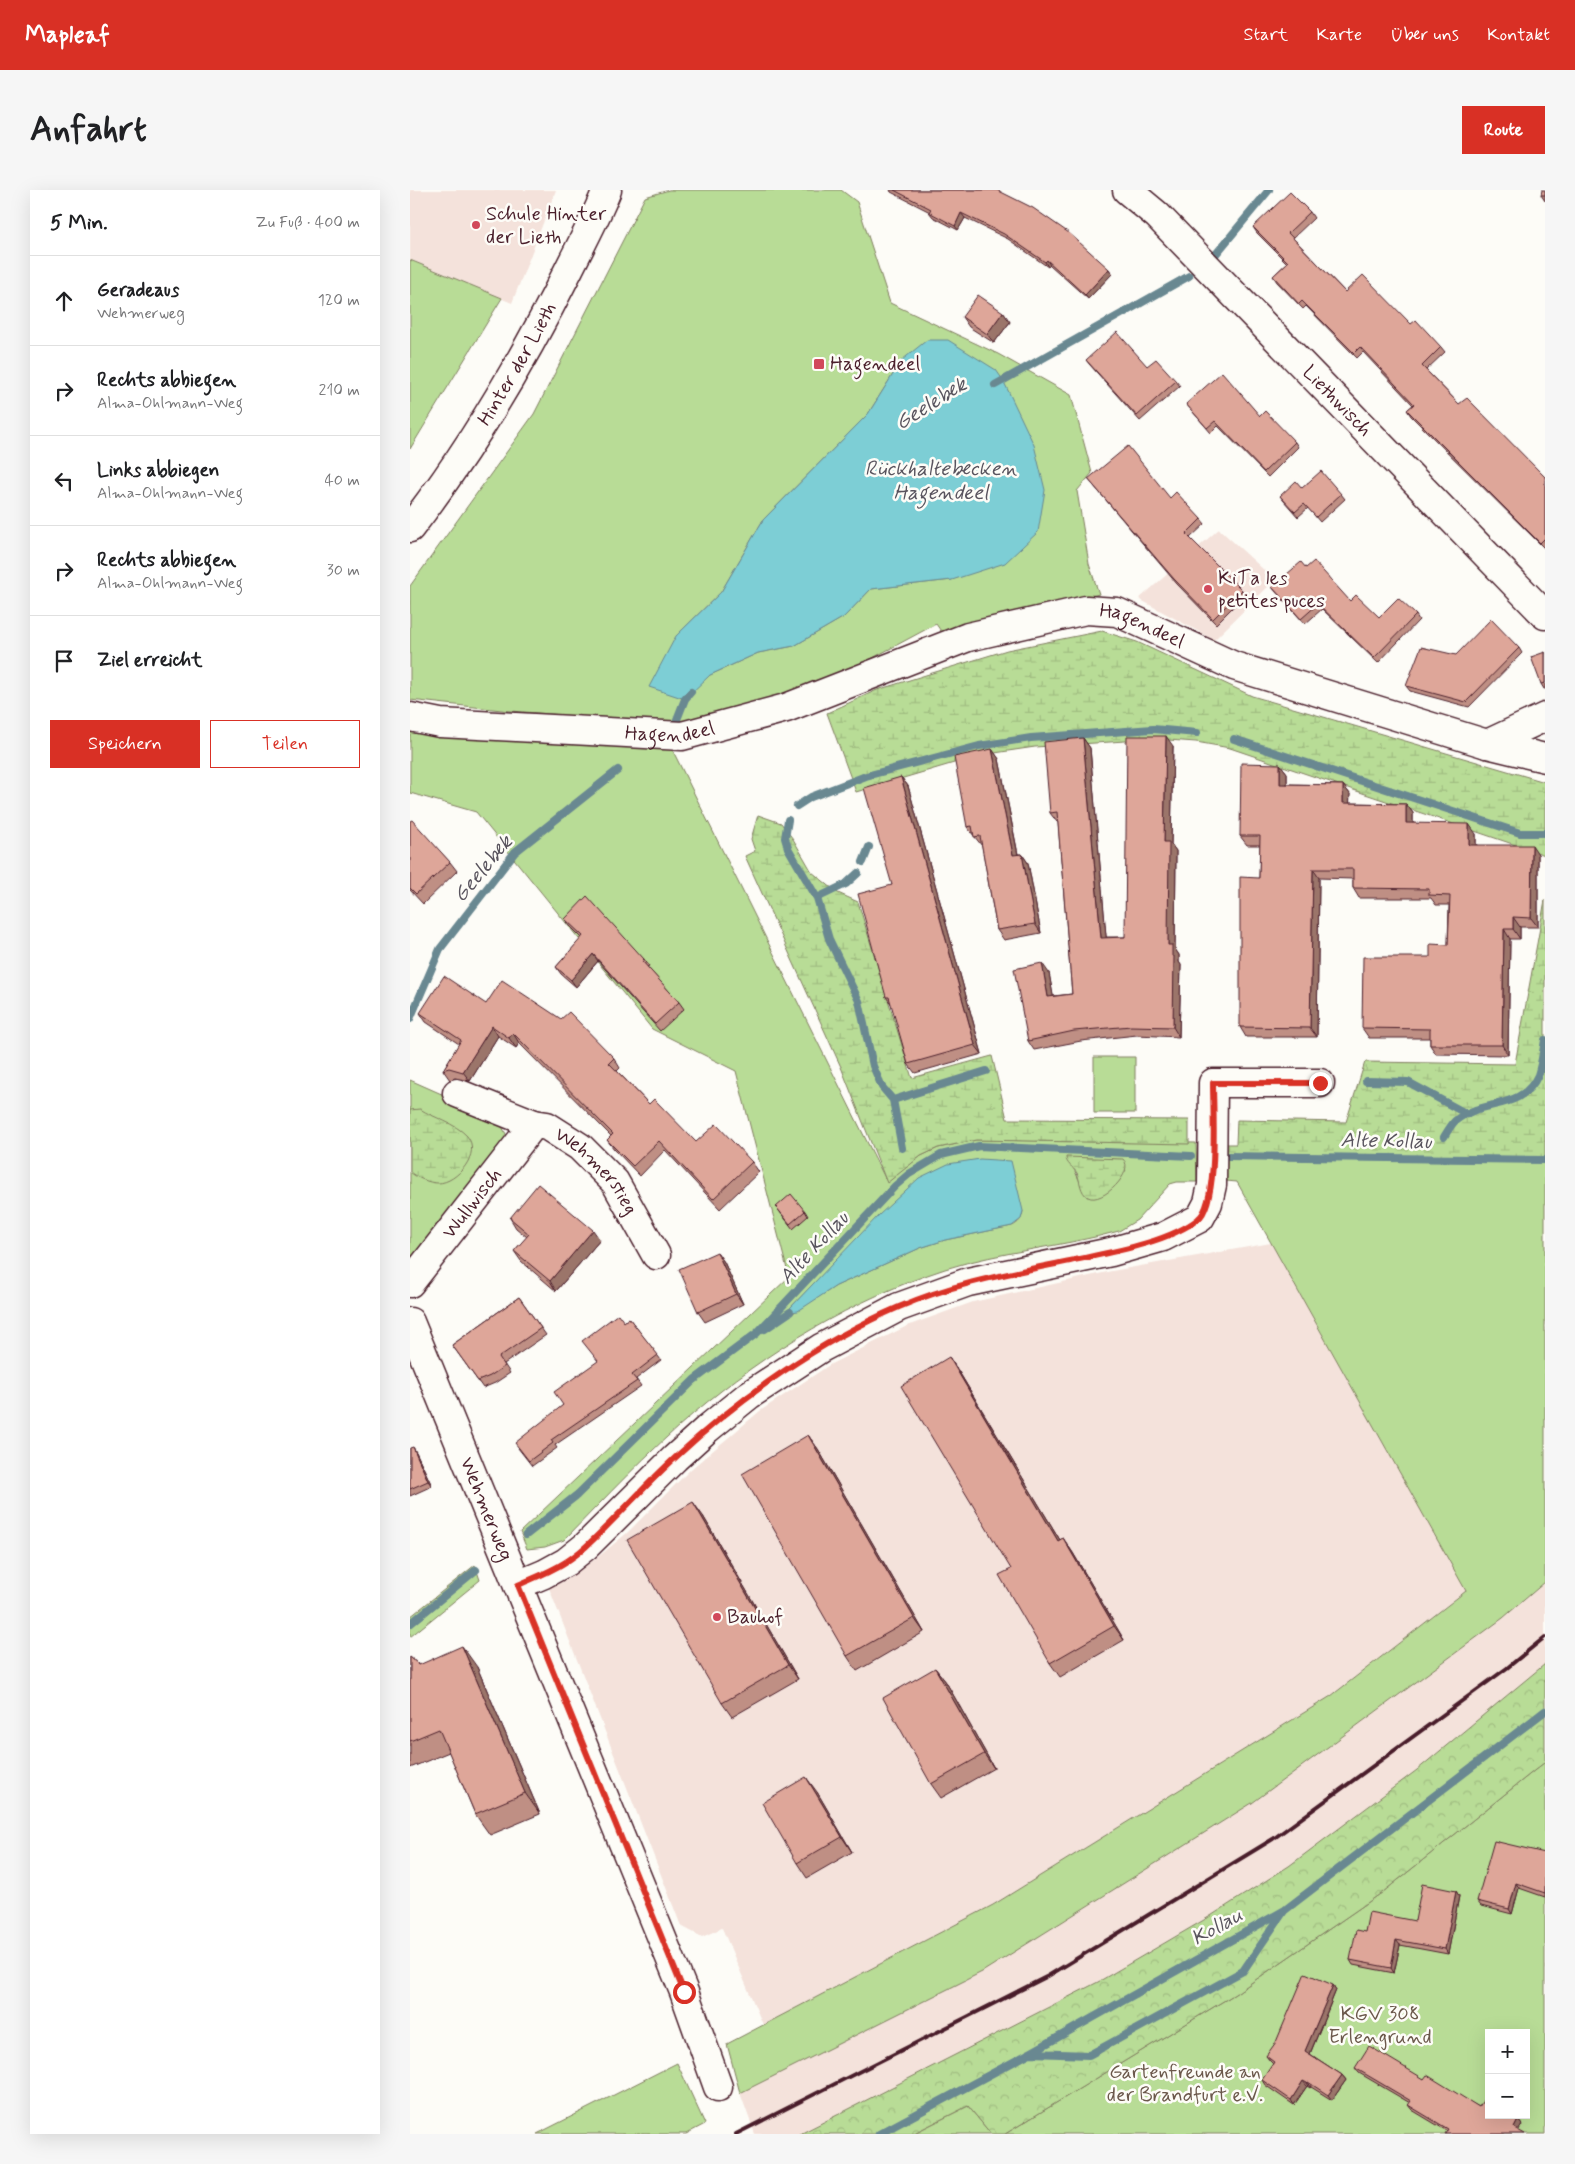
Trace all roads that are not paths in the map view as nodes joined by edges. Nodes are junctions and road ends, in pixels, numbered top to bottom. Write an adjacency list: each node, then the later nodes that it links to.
1 (607, 190): 3 (street, Hinter der Lieth)
2 (1127, 190): 4 (street, Liethwisch)
3 (410, 528)
4 (1545, 615)
5 (410, 717): 7 (street, Hagendeel)
6 (1545, 718): 7 (street)
7 (1487, 744): 8 (street, Hagendeel)
8 (1545, 758)
9 (1320, 1083): 15 (street)
10 (457, 1092): 11 (street, Wehmerstieg)
11 (534, 1124): 12 (street, Wehmerstieg); 13 (street, Wullwisch)
12 (656, 1255)
13 (410, 1283)
14 (410, 1322): 15 (street, Wehmerweg)
15 (518, 1585): 16 (street, Wehmerweg)
16 (718, 2087)

